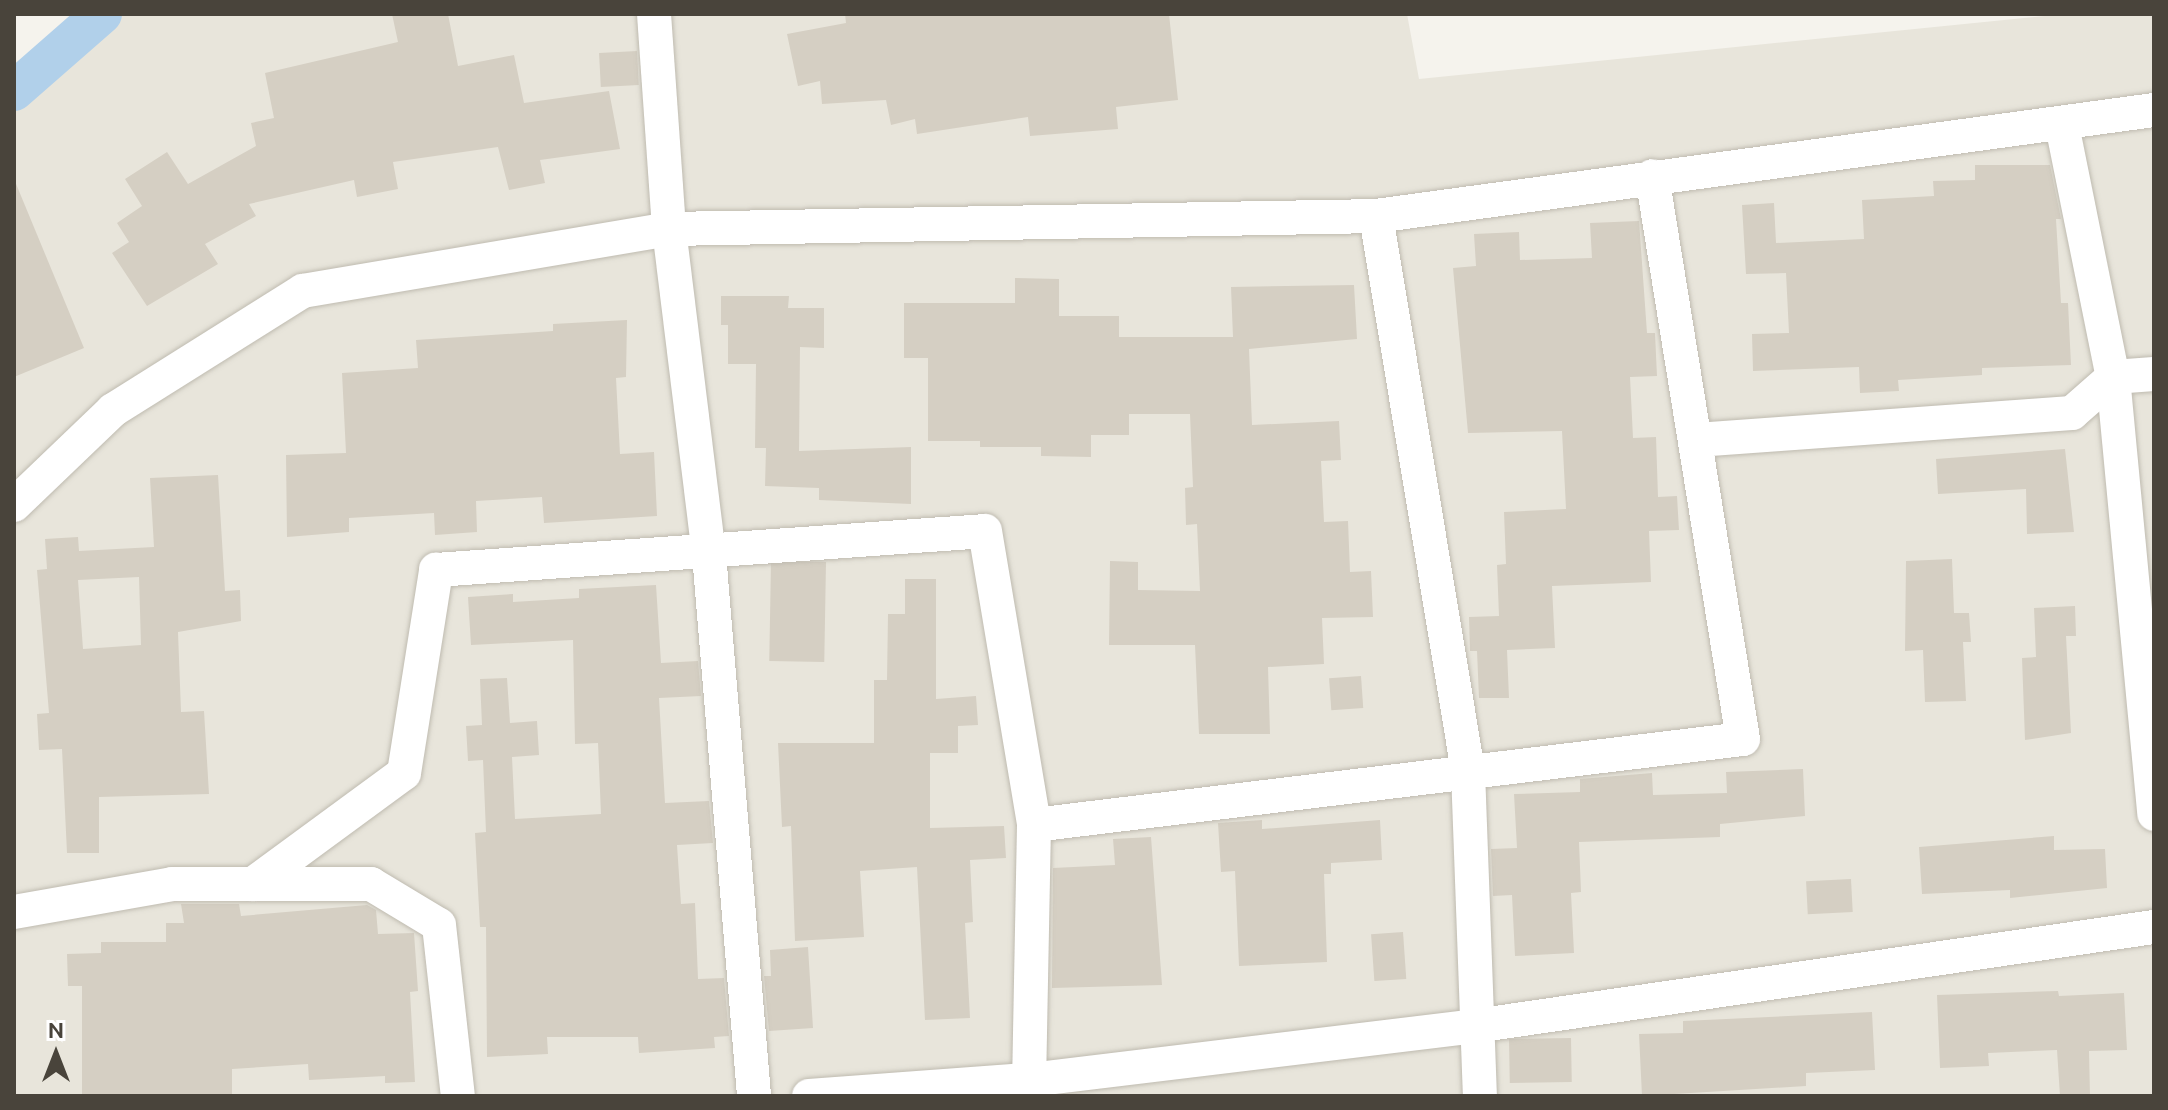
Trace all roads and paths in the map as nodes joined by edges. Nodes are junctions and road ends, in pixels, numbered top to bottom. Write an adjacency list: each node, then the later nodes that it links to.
1 (654, 14): 6 (street)
2 (2154, 110): 3 (street)
3 (2062, 125): 4 (street); 8 (street)
4 (1652, 176): 5 (street); 9 (street)
5 (1376, 216): 6 (street); 12 (street)
6 (669, 229): 10 (street); 11 (street)
7 (2154, 374): 8 (street)
8 (2113, 377): 9 (street); 13 (street)
9 (1696, 440): 12 (street)
10 (14, 505)
11 (709, 554): 14 (street); 15 (street); 21 (street)
12 (1468, 771): 14 (street); 18 (street)
13 (2154, 814)
14 (1034, 825): 19 (street)
15 (253, 884): 16 (street); 20 (street)
16 (14, 912)
17 (2154, 927): 18 (street)
18 (1475, 1026): 19 (street); 23 (street)
19 (1029, 1088): 22 (street)
20 (458, 1096)
21 (754, 1096)
22 (809, 1096)
23 (1480, 1096)

